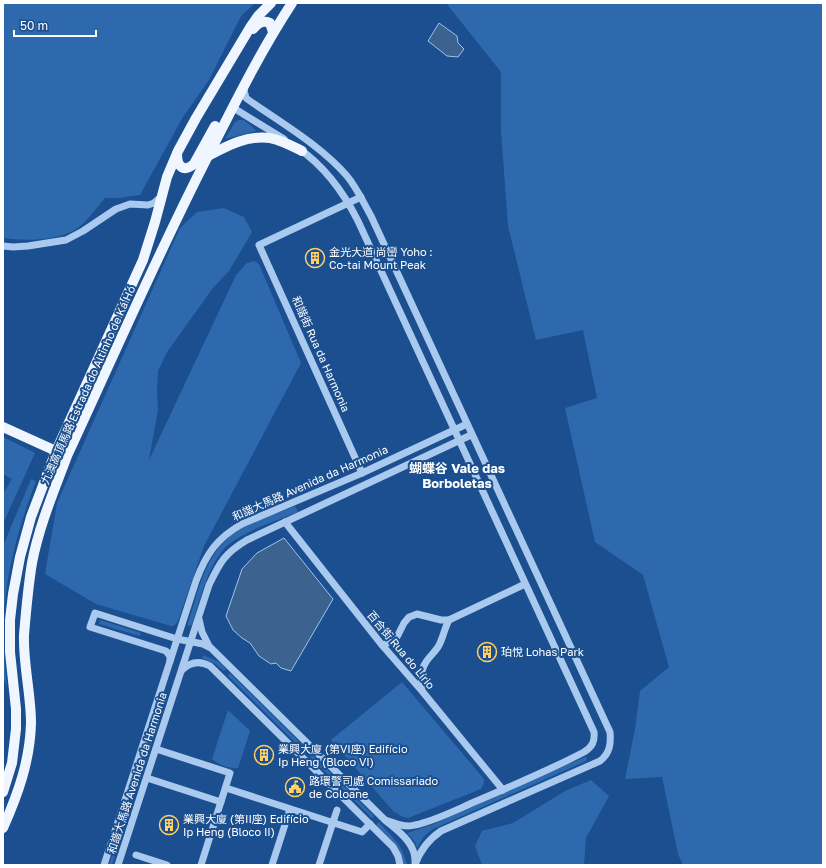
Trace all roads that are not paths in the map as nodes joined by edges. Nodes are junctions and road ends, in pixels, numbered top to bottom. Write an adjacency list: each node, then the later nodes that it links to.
1 (272, 3): 4 (main road, 九澳高頂馬路 Estrada do Altinho de Ká Hó)
2 (292, 3): 3 (main road, 九澳高頂馬路 Estrada do Altinho de Ká Hó)
3 (273, 32): 4 (main road); 5 (main road, 九澳高頂馬路 Estrada do Altinho de Ká Hó)
4 (240, 44): 8 (main road, 九澳高頂馬路 Estrada do Altinho de Ká Hó)
5 (243, 85): 6 (main road, 九澳高頂馬路 Estrada do Altinho de Ká Hó); 11 (street)
6 (232, 106): 7 (street); 8 (main road); 9 (main road, 九澳高頂馬路 Estrada do Altinho de Ká Hó)
7 (302, 151): 9 (main road); 12 (street)
8 (177, 154): 10 (main road, 九澳高頂馬路 Estrada do Altinho de Ká Hó)
9 (208, 156): 43 (main road, 九澳高頂馬路 Estrada do Altinho de Ká Hó)
10 (162, 196): 13 (street); 19 (main road, 九澳高頂馬路 Estrada do Altinho de Ká Hó)
11 (360, 197): 12 (street); 14 (street)
12 (349, 203): 16 (street); 20 (street, 和諧街 Rua da Harmonia)
13 (3, 246)
14 (466, 424): 16 (street, 和諧大馬路 Avenida da Harmonia); 17 (street)
15 (3, 427): 19 (main road)
16 (454, 430): 18 (street); 20 (street, 和諧大馬路 Avenida da Harmonia)
17 (472, 435): 18 (street, 和諧大馬路 Avenida da Harmonia); 52 (street)
18 (459, 441): 21 (street, 和諧大馬路 Avenida da Harmonia); 22 (street)
19 (56, 451): 36 (main road, 九澳高頂馬路 Estrada do Altinho de Ká Hó)
20 (362, 473): 25 (street, 和諧大馬路 Avenida da Harmonia)
21 (285, 522): 23 (street, 和諧大馬路 Avenida da Harmonia); 27 (street, 百合街 Rua do Lírio)
22 (525, 584): 24 (street); 35 (street)
23 (199, 617): 26 (street, 和諧大馬路 Avenida da Harmonia); 28 (street)
24 (449, 620): 27 (street); 31 (street)
25 (177, 640): 26 (street); 29 (street, 和諧大馬路 Avenida da Harmonia); 29 (street)
26 (191, 642): 28 (street); 30 (street, 和諧大馬路 Avenida da Harmonia)
27 (382, 645): 31 (street, 百合街 Rua do Lírio)
28 (211, 648): 40 (street)
29 (170, 661): 45 (street, 和諧大馬路 Avenida da Harmonia)
30 (180, 676): 32 (street, 和諧大馬路 Avenida da Harmonia); 42 (street)
31 (422, 691): 35 (street, 百合街 Rua do Lírio)
32 (156, 749): 33 (street, 和諧大馬路 Avenida da Harmonia); 34 (street)
33 (147, 778): 37 (street); 46 (street, 和諧大馬路 Avenida da Harmonia)
34 (226, 788): 37 (street); 38 (street)
35 (503, 790): 40 (street)
36 (3, 792)
37 (221, 802): 48 (street)
38 (290, 809): 41 (street); 49 (street)
39 (337, 810): 41 (street)
40 (385, 820): 52 (street)
41 (333, 822): 42 (street); 50 (street)
42 (370, 824): 51 (street)
43 (3, 828)
44 (136, 855): 47 (street)
45 (104, 865)
46 (118, 865)
47 (167, 865)
48 (201, 865)
49 (272, 865)
50 (319, 865)
51 (400, 865)
52 (415, 865)

